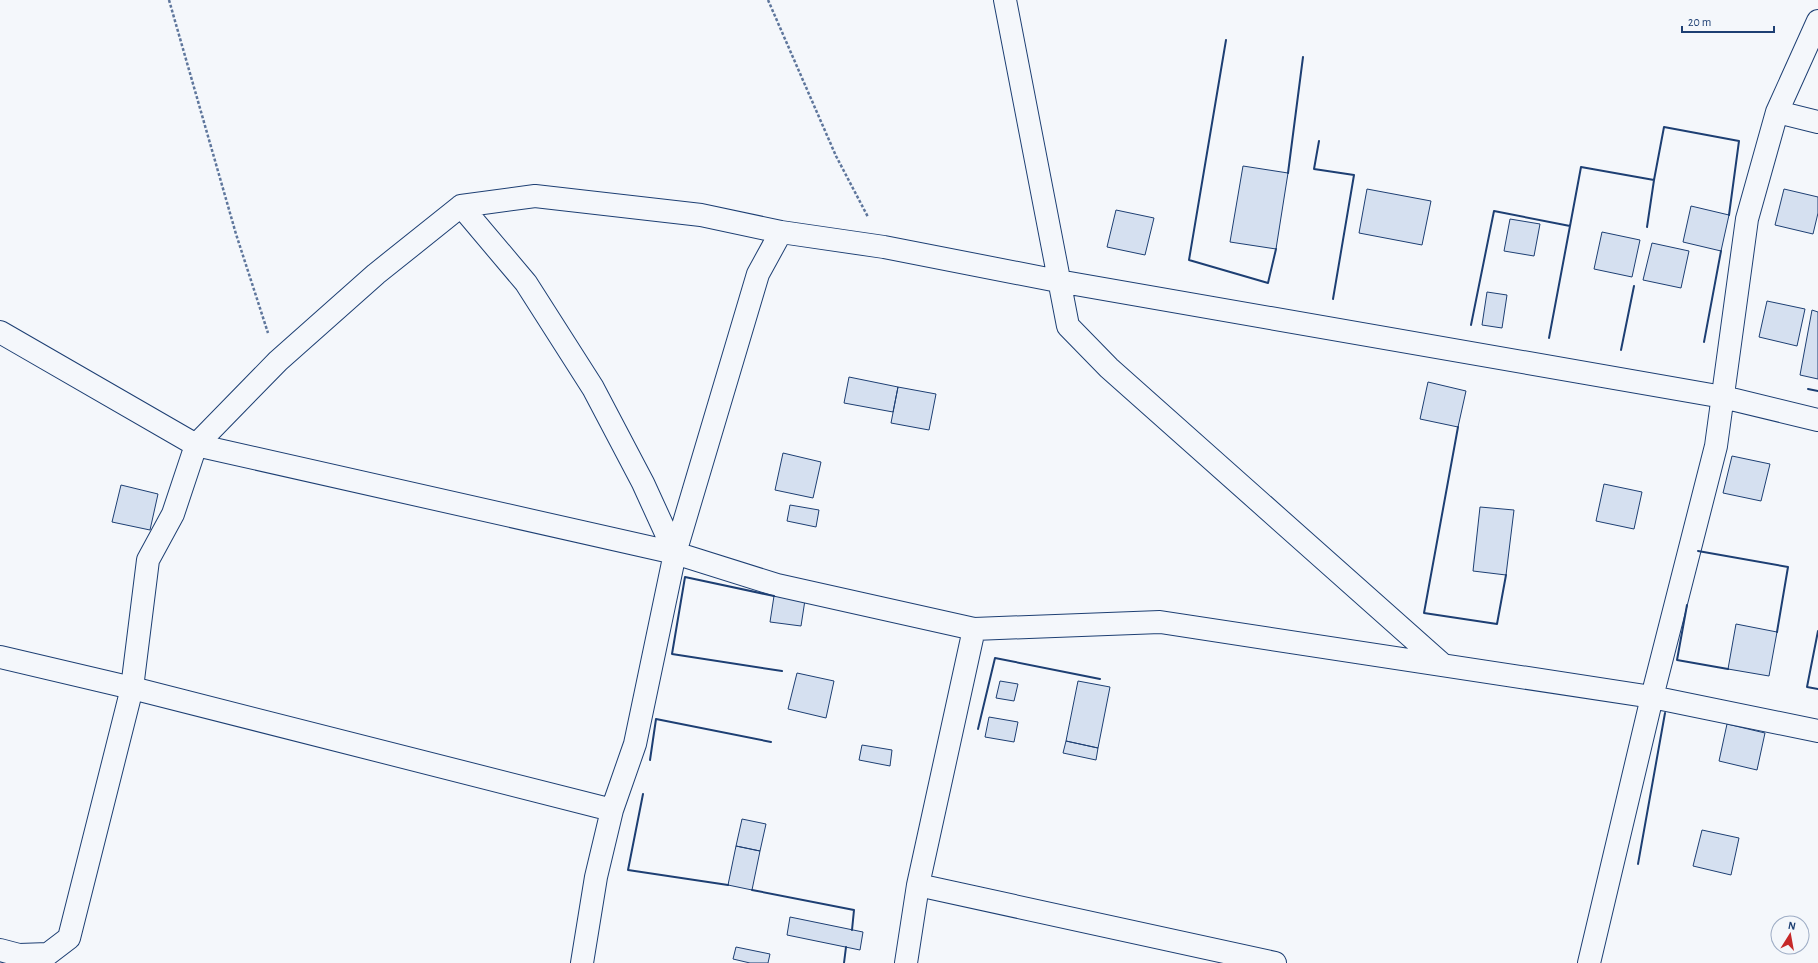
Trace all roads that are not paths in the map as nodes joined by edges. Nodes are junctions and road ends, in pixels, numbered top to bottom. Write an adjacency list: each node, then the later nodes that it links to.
1 (1005, 0): 7 (street)
2 (1818, 21): 3 (street)
3 (1777, 112): 4 (street); 9 (street)
4 (1818, 122)
5 (461, 206): 6 (street); 11 (street); 12 (street)
6 (781, 232): 7 (street); 12 (street)
7 (1058, 281): 9 (street); 15 (street)
8 (0, 332): 11 (street)
9 (1723, 397): 10 (street); 17 (street)
10 (1818, 420)
11 (196, 445): 12 (street); 16 (street)
12 (675, 553): 13 (street); 19 (street)
13 (974, 629): 15 (street); 20 (street)
14 (0, 657): 16 (street)
15 (1443, 665): 17 (street)
16 (132, 688): 19 (street); 21 (street)
17 (1652, 697): 18 (street); 25 (street)
18 (1818, 732)
19 (612, 810): 22 (street)
20 (918, 885): 23 (street); 24 (street)
21 (0, 950)
22 (582, 963)
23 (906, 963)
24 (1275, 963)
25 (1590, 963)

